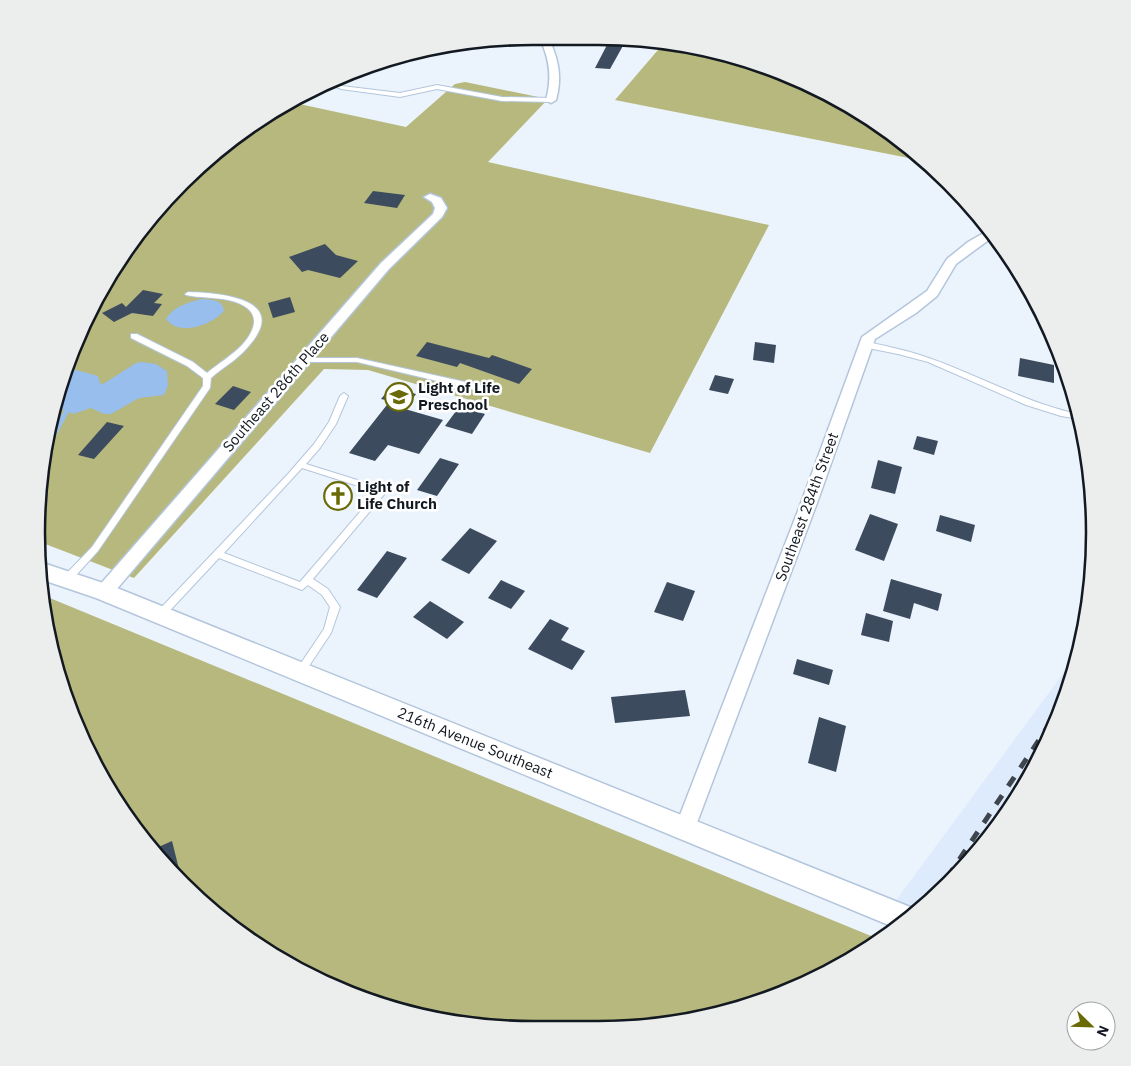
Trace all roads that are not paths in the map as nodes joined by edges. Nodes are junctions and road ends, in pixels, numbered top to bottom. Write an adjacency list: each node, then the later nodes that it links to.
1 (547, 45): 3 (street)
2 (339, 85): 3 (lane)
3 (551, 100)
4 (430, 196): 9 (street, Southeast 286th Place)
5 (985, 237): 8 (street, Southeast 284th Street)
6 (188, 294): 10 (lane)
7 (134, 336): 10 (lane)
8 (866, 345): 13 (lane); 22 (street, Southeast 284th Street)
9 (304, 360): 11 (lane); 19 (street, Southeast 286th Place)
10 (207, 376): 17 (lane)
11 (488, 390)
12 (344, 396): 14 (lane)
13 (1071, 415)
14 (301, 465): 15 (lane); 18 (lane)
15 (217, 554): 18 (lane); 20 (lane)
16 (47, 572): 17 (street, 216th Avenue Southeast)
17 (67, 579): 19 (street, 216th Avenue Southeast)
18 (307, 580): 21 (lane)
19 (104, 592): 20 (street, 216th Avenue Southeast)
20 (160, 615): 21 (street, 216th Avenue Southeast)
21 (300, 672): 22 (street, 216th Avenue Southeast)
22 (685, 828): 23 (street, 216th Avenue Southeast)
23 (901, 915)

